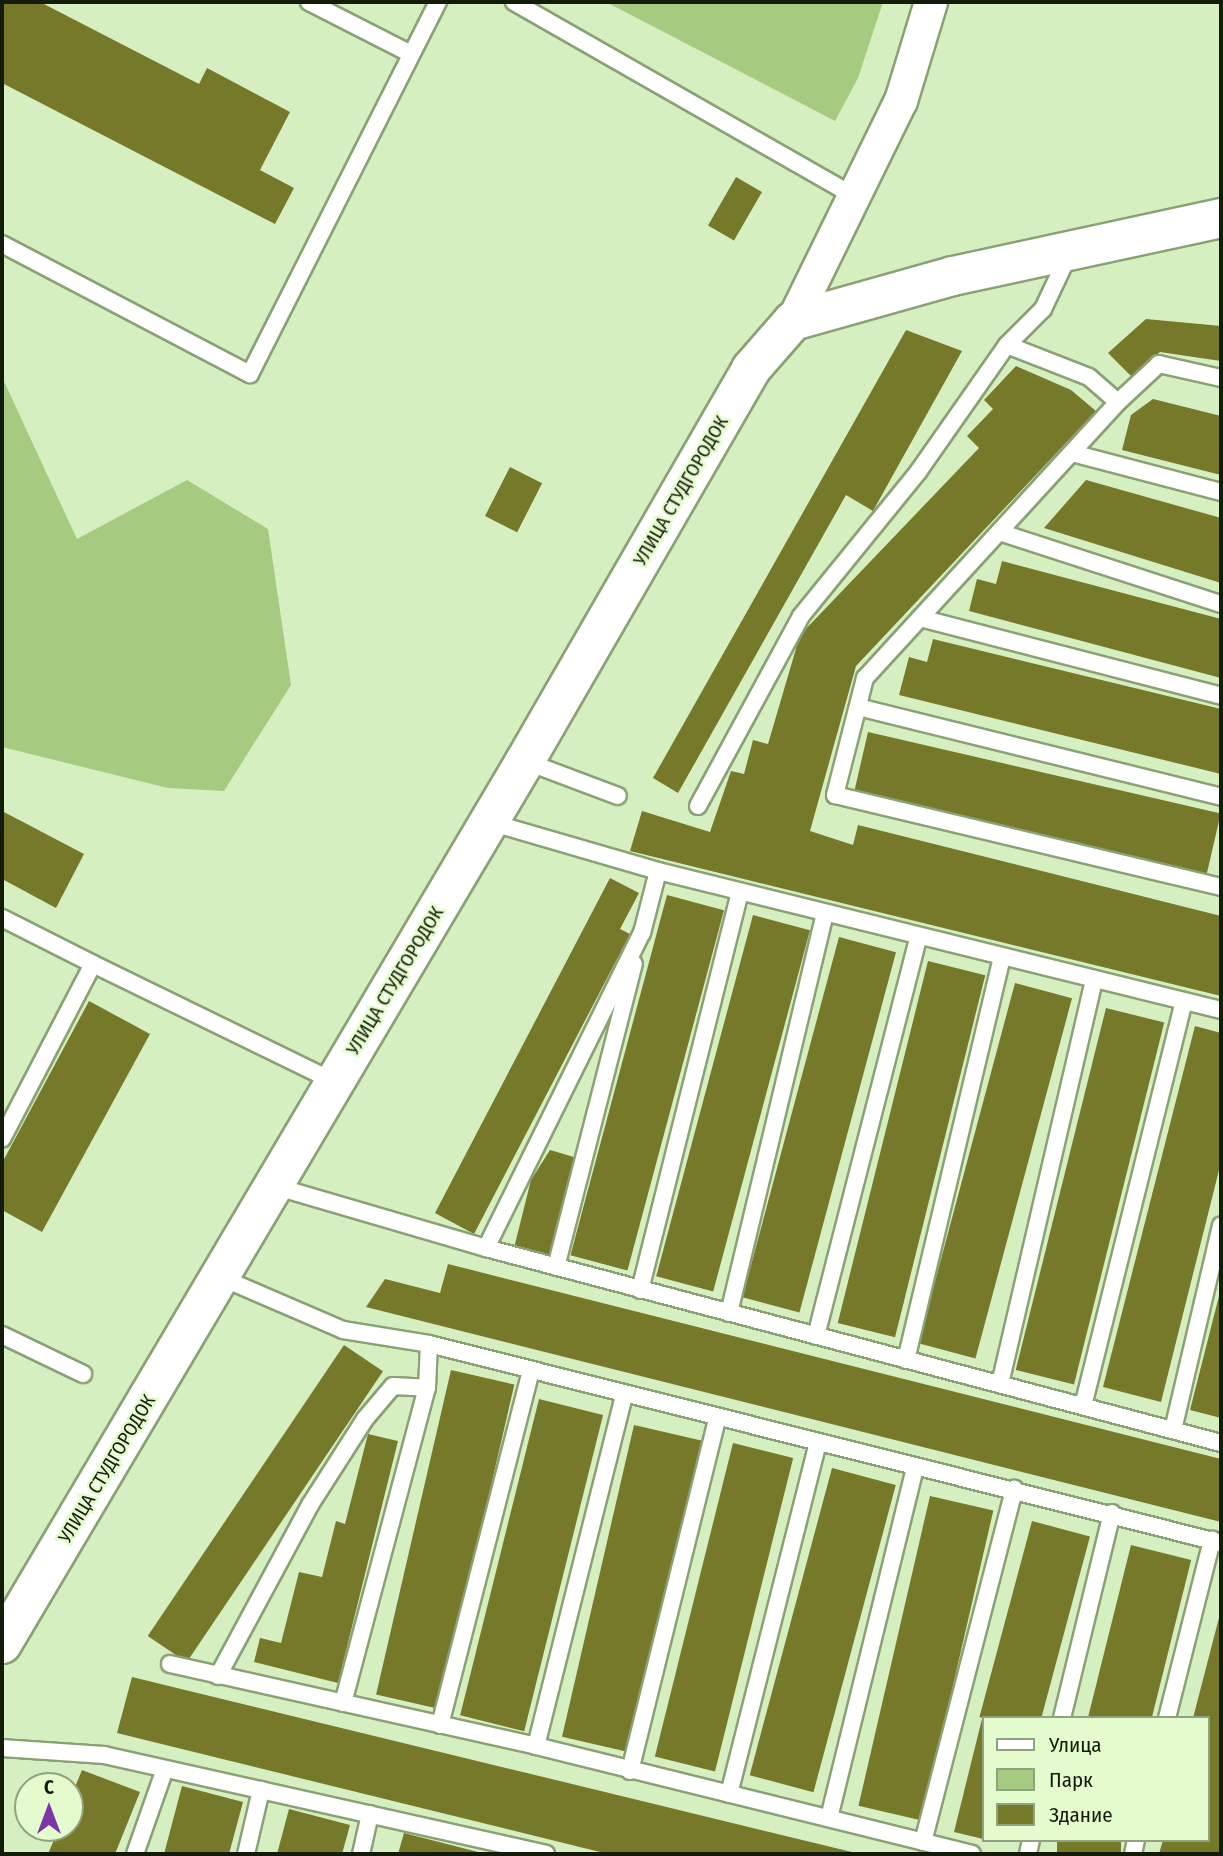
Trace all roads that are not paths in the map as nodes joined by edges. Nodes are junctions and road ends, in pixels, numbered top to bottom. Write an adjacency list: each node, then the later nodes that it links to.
1 (309, 2): 5 (lane)
2 (438, 2): 5 (lane)
3 (514, 2): 6 (lane)
4 (931, 2): 6 (street)
5 (411, 54): 8 (lane)
6 (853, 195): 10 (street)
7 (1221, 218): 9 (street)
8 (2, 244)
9 (1069, 253): 10 (street); 11 (lane)
10 (793, 321): 21 (street, УЛИЦА СТУДГОРОДОК)
11 (1007, 345): 13 (lane); 24 (lane)
12 (1221, 378): 13 (lane)
13 (1118, 402): 14 (lane)
14 (1072, 453): 15 (lane); 16 (lane)
15 (1221, 492)
16 (999, 532): 17 (lane); 18 (lane)
17 (1221, 604)
18 (920, 618): 19 (lane); 20 (lane)
19 (1221, 696)
20 (858, 707): 23 (lane); 27 (lane)
21 (525, 761): 22 (lane); 25 (street, УЛИЦА СТУДГОРОДОК)
22 (618, 796)
23 (1221, 797)
24 (698, 806)
25 (489, 822): 26 (lane); 38 (street, УЛИЦА СТУДГОРОДОК)
26 (658, 872): 28 (lane); 31 (lane)
27 (1221, 887)
28 (740, 892): 29 (lane); 45 (lane)
29 (825, 912): 32 (lane); 46 (lane)
30 (2, 918): 34 (lane)
31 (642, 933): 42 (lane); 43 (lane)
32 (919, 936): 33 (lane); 48 (lane)
33 (1002, 956): 35 (lane); 50 (lane)
34 (93, 964): 38 (lane); 39 (lane)
35 (1094, 979): 36 (lane); 53 (lane)
36 (1184, 1002): 37 (lane); 56 (lane)
37 (1221, 1010)
38 (335, 1082): 40 (street, УЛИЦА СТУДГОРОДОК)
39 (2, 1139)
40 (274, 1186): 42 (lane); 44 (street, УЛИЦА СТУДГОРОДОК)
41 (1221, 1226): 58 (lane)
42 (486, 1248): 43 (lane)
43 (556, 1267): 45 (lane)
44 (220, 1277): 49 (lane); 65 (street, УЛИЦА СТУДГОРОДОК)
45 (640, 1290): 46 (lane)
46 (730, 1313): 48 (lane)
47 (2, 1335): 52 (lane)
48 (816, 1336): 50 (lane)
49 (429, 1344): 51 (lane); 54 (lane)
50 (906, 1360): 53 (lane)
51 (531, 1371): 55 (lane); 71 (lane)
52 (83, 1374)
53 (1000, 1384): 56 (lane)
54 (427, 1388): 67 (lane); 68 (lane)
55 (624, 1395): 57 (lane); 72 (lane)
56 (1083, 1406): 58 (lane)
57 (717, 1419): 59 (lane); 75 (lane)
58 (1173, 1430): 60 (lane)
59 (818, 1442): 61 (lane); 77 (lane)
60 (1221, 1443)
61 (915, 1467): 62 (lane); 79 (lane)
62 (1014, 1489): 63 (lane); 80 (lane)
63 (1112, 1513): 64 (lane); 69 (lane)
64 (1217, 1541): 70 (lane)
65 (2, 1644)
66 (170, 1664): 67 (lane)
67 (218, 1676): 68 (lane)
68 (343, 1703): 71 (lane)
69 (1062, 1716)
70 (1168, 1716)
71 (440, 1725): 72 (lane)
72 (536, 1746): 75 (lane)
73 (2, 1748): 74 (lane)
74 (165, 1769): 76 (lane); 82 (lane)
75 (630, 1771): 77 (lane)
76 (261, 1790): 78 (lane); 83 (lane)
77 (729, 1794): 79 (lane)
78 (370, 1814): 81 (lane); 84 (lane)
79 (829, 1818): 80 (lane)
80 (923, 1842): 86 (lane)
81 (498, 1848): 85 (lane)
82 (135, 1854)
83 (246, 1854)
84 (361, 1854)
85 (546, 1854)
86 (972, 1854)

